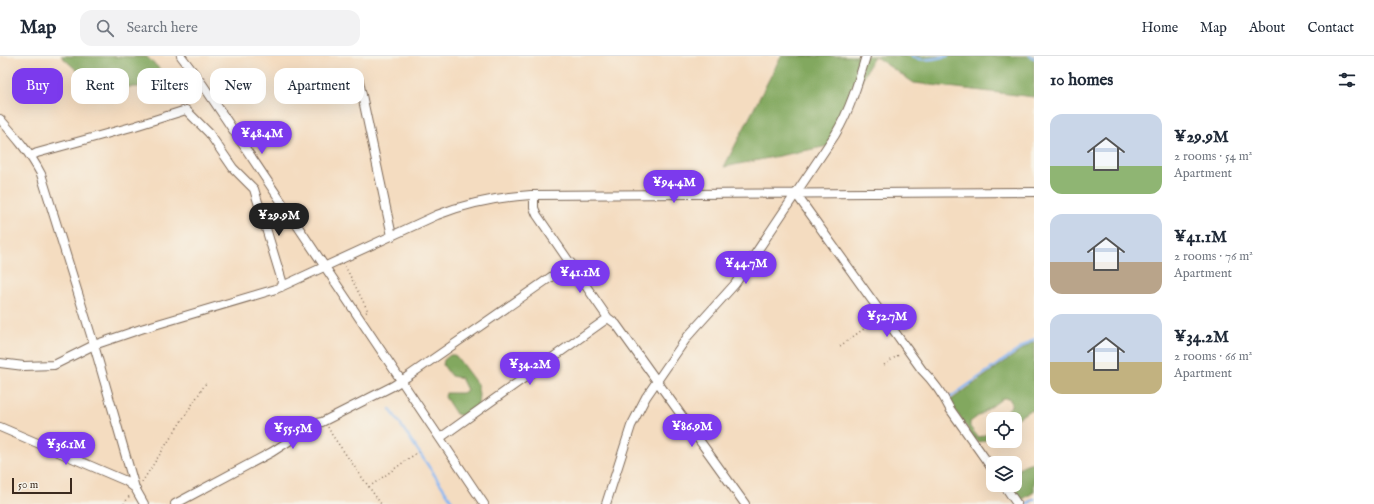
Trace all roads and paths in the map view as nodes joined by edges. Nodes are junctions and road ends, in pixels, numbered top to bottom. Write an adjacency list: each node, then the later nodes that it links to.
1 (181, 56): 12 (street)
2 (866, 56): 7 (street)
3 (364, 104): 9 (street)
4 (0, 119): 5 (street)
5 (31, 156): 13 (street); 17 (street)
6 (1034, 192): 7 (street)
7 (796, 194): 8 (street); 14 (street); 23 (street)
8 (534, 195): 9 (street); 11 (street)
9 (392, 236): 10 (street)
10 (342, 260): 12 (street); 15 (path)
11 (571, 263): 16 (street); 22 (street)
12 (325, 267): 13 (street); 15 (street)
13 (281, 287): 17 (street)
14 (883, 315): 18 (path); 19 (street)
15 (359, 318): 22 (street)
16 (608, 318): 23 (street); 27 (street)
17 (94, 345): 20 (street); 31 (street)
18 (840, 346)
19 (907, 349): 21 (path); 29 (street)
20 (0, 363)
21 (884, 365)
22 (401, 381): 25 (street); 27 (street)
23 (657, 381): 37 (street); 38 (street)
24 (206, 383): 31 (path)
25 (325, 421): 30 (path); 34 (street)
26 (2, 430): 31 (street)
27 (440, 438): 36 (street)
28 (418, 452): 30 (path)
29 (986, 460)
30 (369, 487): 35 (path)
31 (135, 488): 33 (street)
32 (1009, 492): 39 (street)
33 (144, 504)
34 (175, 504)
35 (381, 504)
36 (484, 504)
37 (606, 504)
38 (745, 504)
39 (1017, 504)

